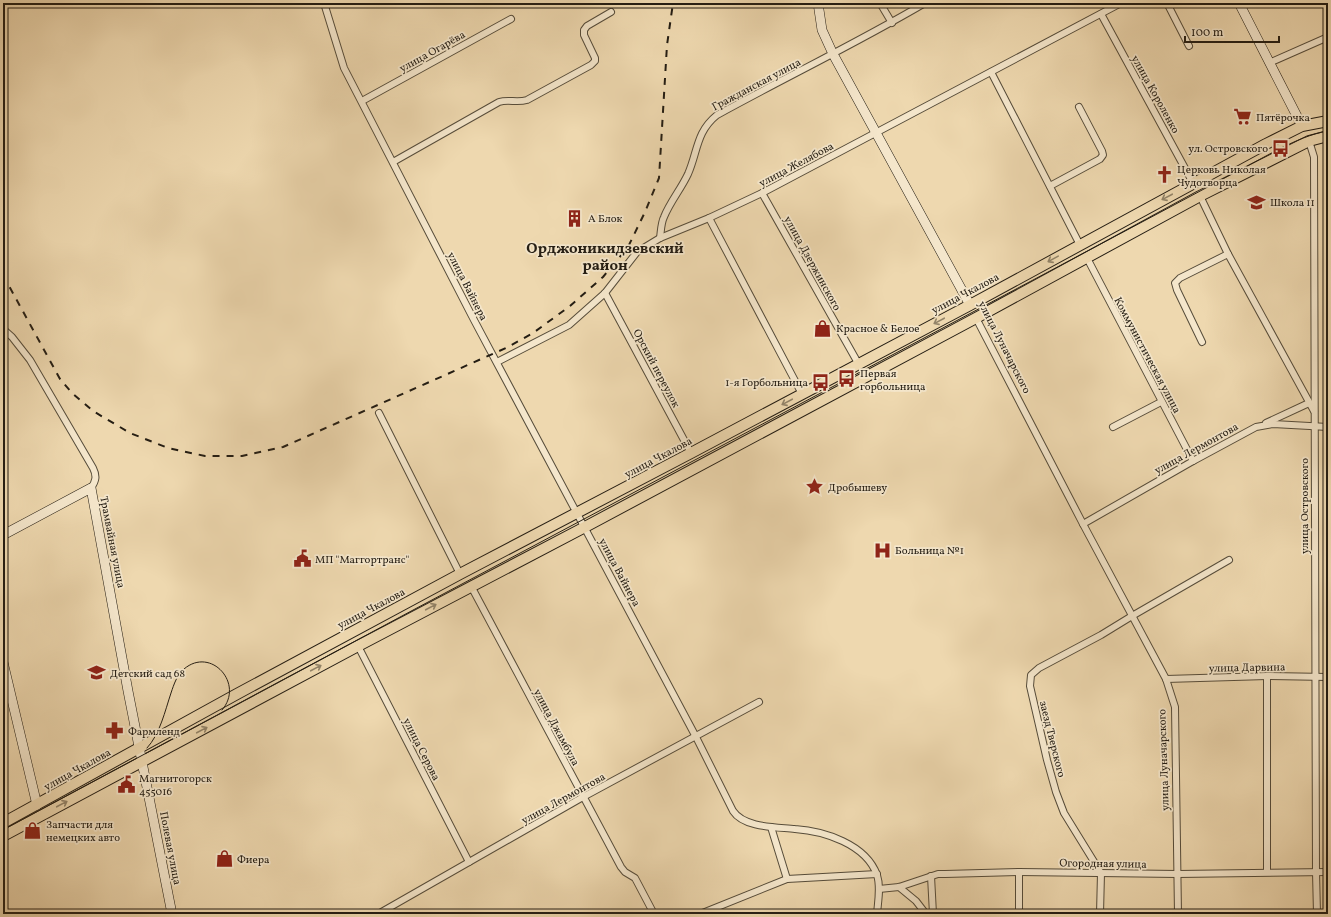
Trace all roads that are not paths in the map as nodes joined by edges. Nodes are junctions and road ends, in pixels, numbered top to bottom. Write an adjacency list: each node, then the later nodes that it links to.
1 (324, 3): 17 (street, улица Вайнера)
2 (818, 3): 14 (street, улица Луначарского)
3 (880, 3): 11 (street)
4 (925, 3): 11 (street, Гражданская улица)
5 (1121, 3): 9 (street, улица Желябова)
6 (1167, 3): 13 (street)
7 (1239, 3): 15 (street)
8 (611, 12): 24 (street)
9 (1101, 14): 16 (street, улица Желябова); 25 (street, улица Короленко)
10 (511, 19): 17 (street, улица Огарёва)
11 (892, 23): 14 (street, Гражданская улица)
12 (1328, 37): 15 (street)
13 (1189, 46)
14 (833, 54): 21 (street, улица Луначарского); 30 (street, Гражданская улица)
15 (1270, 63): 20 (street)
16 (991, 72): 21 (street, улица Желябова); 26 (street)
17 (362, 101): 24 (street, улица Вайнера)
18 (1079, 107): 26 (street)
19 (1328, 121): 20 (main road, улица Чкалова)
20 (1302, 126): 23 (main road); 25 (main road, улица Чкалова)
21 (876, 133): 27 (street, улица Желябова); 35 (street, улица Луначарского)
22 (1328, 136): 23 (main road)
23 (1309, 140): 28 (main road); 45 (street, улица Островского)
24 (393, 162): 39 (street, улица Вайнера)
25 (1193, 183): 31 (main road, улица Чкалова, one-way to 31)
26 (1050, 186): 31 (street)
27 (762, 193): 29 (street, улица Желябова); 40 (street, улица Дзержинского)
28 (1200, 196): 32 (street); 33 (main road)
29 (709, 218): 30 (street, улица Желябова); 41 (street)
30 (660, 238): 34 (street, улица Желябова)
31 (1080, 245): 35 (main road, улица Чкалова, one-way to 35)
32 (1228, 254): 38 (street); 43 (street)
33 (1087, 258): 36 (main road); 42 (street, Коммунистическая улица)
34 (605, 293): 39 (street, улица Желябова); 50 (street, Орский переулок)
35 (970, 305): 36 (main road, улица Луначарского); 40 (main road, улица Чкалова, one-way to 40)
36 (976, 318): 54 (street, улица Луначарского); 55 (main road)
37 (3, 329): 52 (street, Трамвайная улица)
38 (1202, 342)
39 (497, 362): 53 (street, улица Вайнера)
40 (858, 363): 41 (main road, улица Чкалова)
41 (802, 394): 50 (main road, улица Чкалова, one-way to 50)
42 (1161, 402): 48 (street); 51 (street, Коммунистическая улица)
43 (1309, 403): 45 (street); 46 (street)
44 (379, 413): 58 (street)
45 (1315, 413): 47 (street, улица Островского)
46 (1263, 424): 47 (street, улица Лермонтова); 51 (street, улица Лермонтова)
47 (1316, 426): 49 (street, улица Лермонтова); 64 (street, улица Островского)
48 (1114, 427)
49 (1328, 427)
50 (691, 453): 53 (main road, улица Чкалова)
51 (1193, 461): 54 (street, улица Лермонтова)
52 (90, 488): 56 (street); 69 (street, Трамвайная улица)
53 (578, 513): 55 (street, улица Вайнера); 58 (main road, улица Чкалова)
54 (1083, 524): 60 (street, улица Луначарского)
55 (585, 527): 59 (main road); 68 (street, улица Вайнера)
56 (3, 535)
57 (1229, 560): 60 (street)
58 (460, 574): 69 (main road, улица Чкалова)
59 (471, 586): 61 (main road, one-way to 59); 71 (street, улица Джамбула)
60 (1132, 616): 66 (street, улица Луначарского); 81 (street, заезд Тверского)
61 (358, 646): 70 (main road, one-way to 61); 76 (street, улица Серова)
62 (3, 662): 72 (street)
63 (1267, 676): 64 (street, улица Дарвина); 66 (street, улица Дарвина); 78 (street)
64 (1316, 677): 65 (street, улица Дарвина); 79 (street, улица Островского)
65 (1328, 677)
66 (1166, 679): 83 (street, улица Луначарского)
67 (759, 702): 68 (street, улица Лермонтова)
68 (696, 737): 71 (street, улица Лермонтова); 74 (street, улица Вайнера)
69 (139, 748): 70 (street, Трамвайная улица); 72 (main road, улица Чкалова)
70 (141, 762): 75 (main road, one-way to 70); 88 (street, Полевая улица)
71 (583, 797): 76 (street, улица Лермонтова); 90 (street, улица Джамбула)
72 (37, 805): 73 (main road, улица Чкалова)
73 (3, 824)
74 (771, 828): 82 (street, улица Вайнера); 85 (street)
75 (3, 836)
76 (468, 862): 89 (street, улица Лермонтова)
77 (1019, 872): 81 (street, Огородная улица); 84 (street, Огородная улица); 95 (street)
78 (1267, 872): 79 (street, Огородная улица); 83 (street, Огородная улица)
79 (1316, 872): 80 (street, Огородная улица); 98 (street, улица Островского)
80 (1328, 872)
81 (1101, 873): 83 (street, Огородная улица); 96 (street)
82 (877, 874): 85 (street); 87 (street, улица Вайнера)
83 (1178, 874): 97 (street, улица Луначарского)
84 (930, 876): 86 (street, Огородная улица); 94 (street)
85 (787, 879): 91 (street)
86 (899, 887): 87 (street, Огородная улица); 93 (street)
87 (879, 889): 92 (street, улица Вайнера)
88 (172, 914)
89 (378, 914)
90 (654, 914)
91 (700, 914)
92 (877, 914)
93 (926, 914)
94 (933, 914)
95 (1019, 914)
96 (1100, 914)
97 (1178, 914)
98 (1317, 914)

